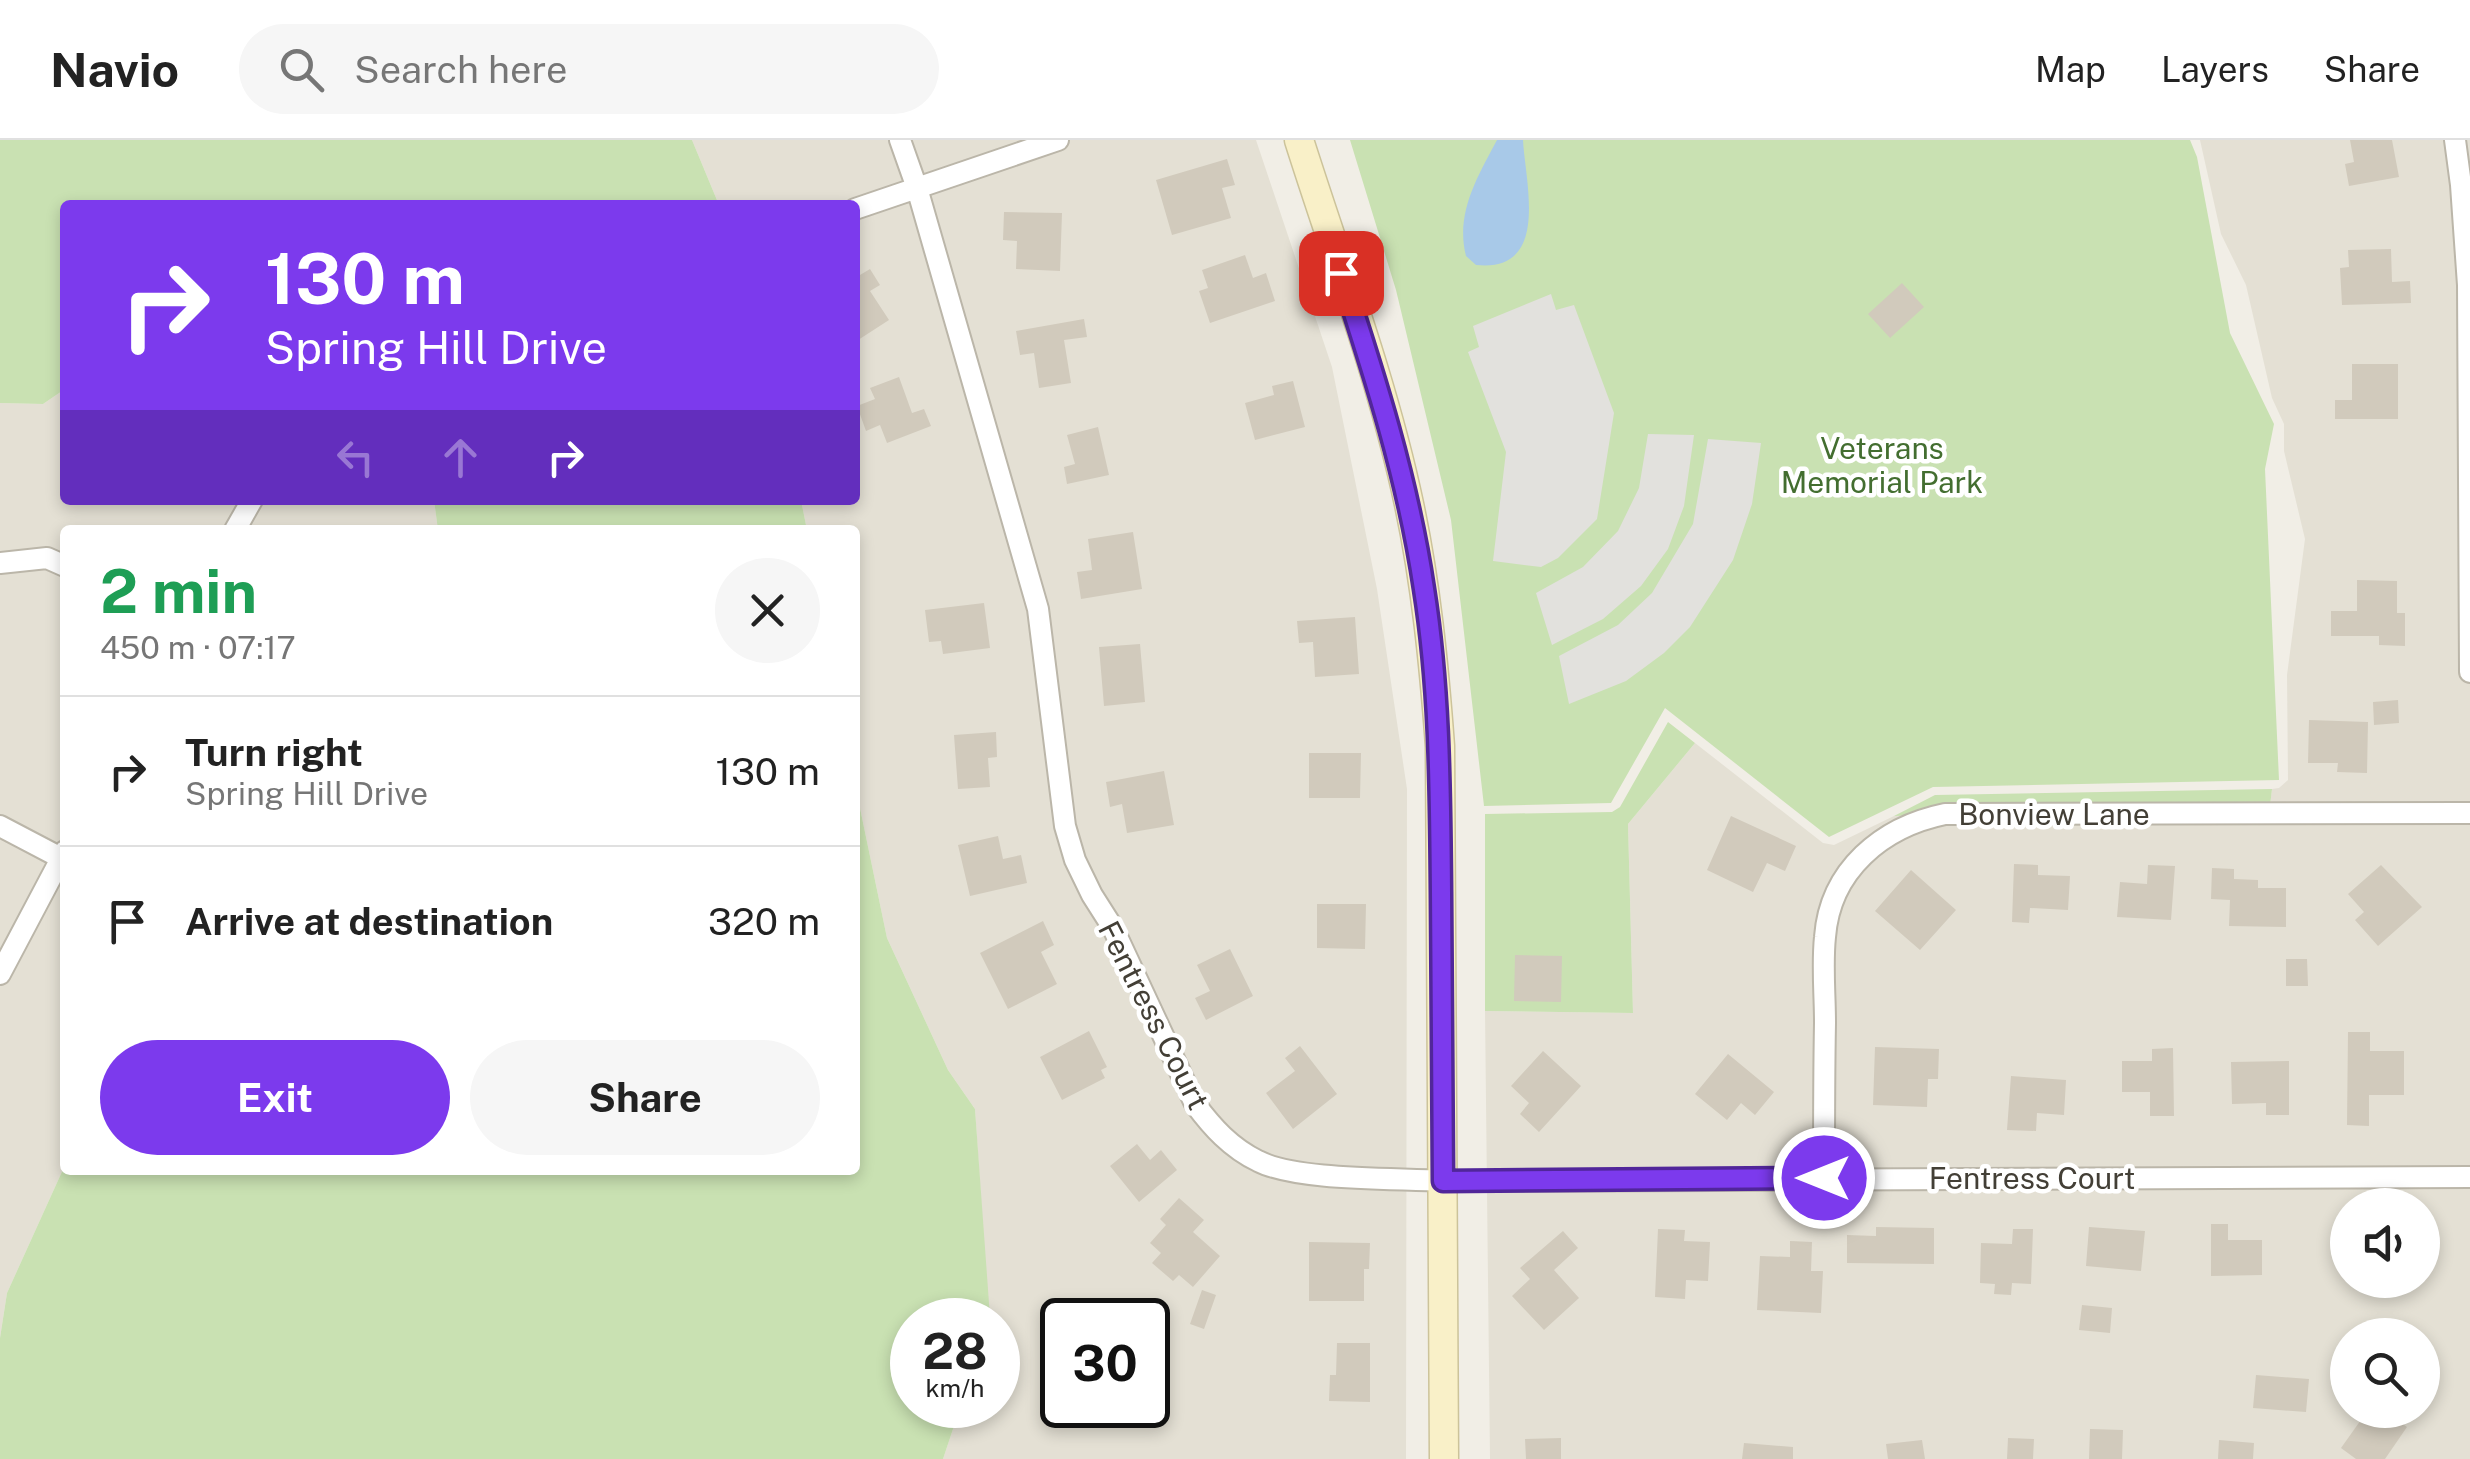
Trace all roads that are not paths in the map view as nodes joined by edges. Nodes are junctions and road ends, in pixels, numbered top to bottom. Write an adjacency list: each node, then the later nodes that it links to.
1 (900, 140): 5 (street, Fentress Court)
2 (1058, 140): 5 (street)
3 (1299, 140): 18 (main road)
4 (2454, 140): 7 (street)
5 (917, 188): 6 (street); 18 (street, Fentress Court)
6 (860, 207)
7 (2470, 485): 10 (street)
8 (0, 563): 9 (street)
9 (60, 564)
10 (2470, 672)
11 (2470, 813): 17 (street, Bonview Lane)
12 (0, 826): 13 (street)
13 (60, 854)
14 (60, 861): 15 (street)
15 (0, 974)
16 (2470, 1177): 17 (street, Fentress Court)
17 (1824, 1178): 18 (street, Fentress Court)
18 (1443, 1181): 19 (main road)
19 (1444, 1459)

